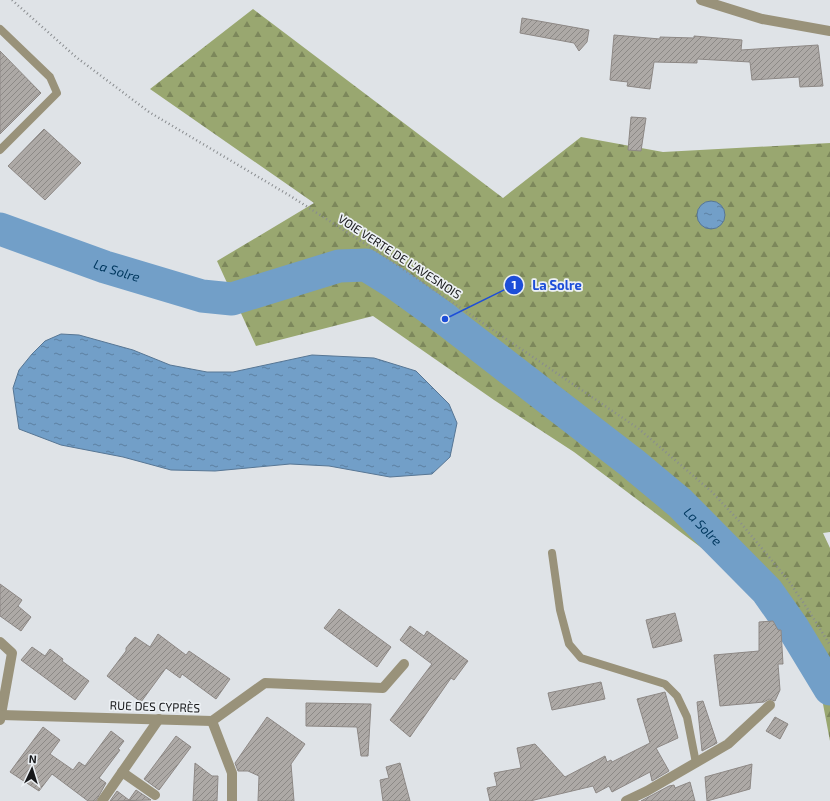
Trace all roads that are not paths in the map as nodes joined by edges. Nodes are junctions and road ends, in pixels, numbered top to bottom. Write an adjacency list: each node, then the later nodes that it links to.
1 (701, 0): 3 (street)
2 (0, 29): 4 (lane)
3 (830, 30)
4 (0, 150)
5 (552, 553): 12 (lane)
6 (0, 642): 9 (street, RUE DES CYPRÈS)
7 (404, 664): 11 (street, RUE DES CYPRÈS)
8 (770, 705): 12 (street)
9 (0, 718): 10 (street, RUE DES CYPRÈS)
10 (159, 720): 11 (street, RUE DES CYPRÈS); 13 (street)
11 (212, 721): 16 (street)
12 (696, 762): 17 (street)
13 (122, 772): 14 (street); 15 (street)
14 (155, 795)
15 (102, 801)
16 (232, 801)
17 (626, 801)

